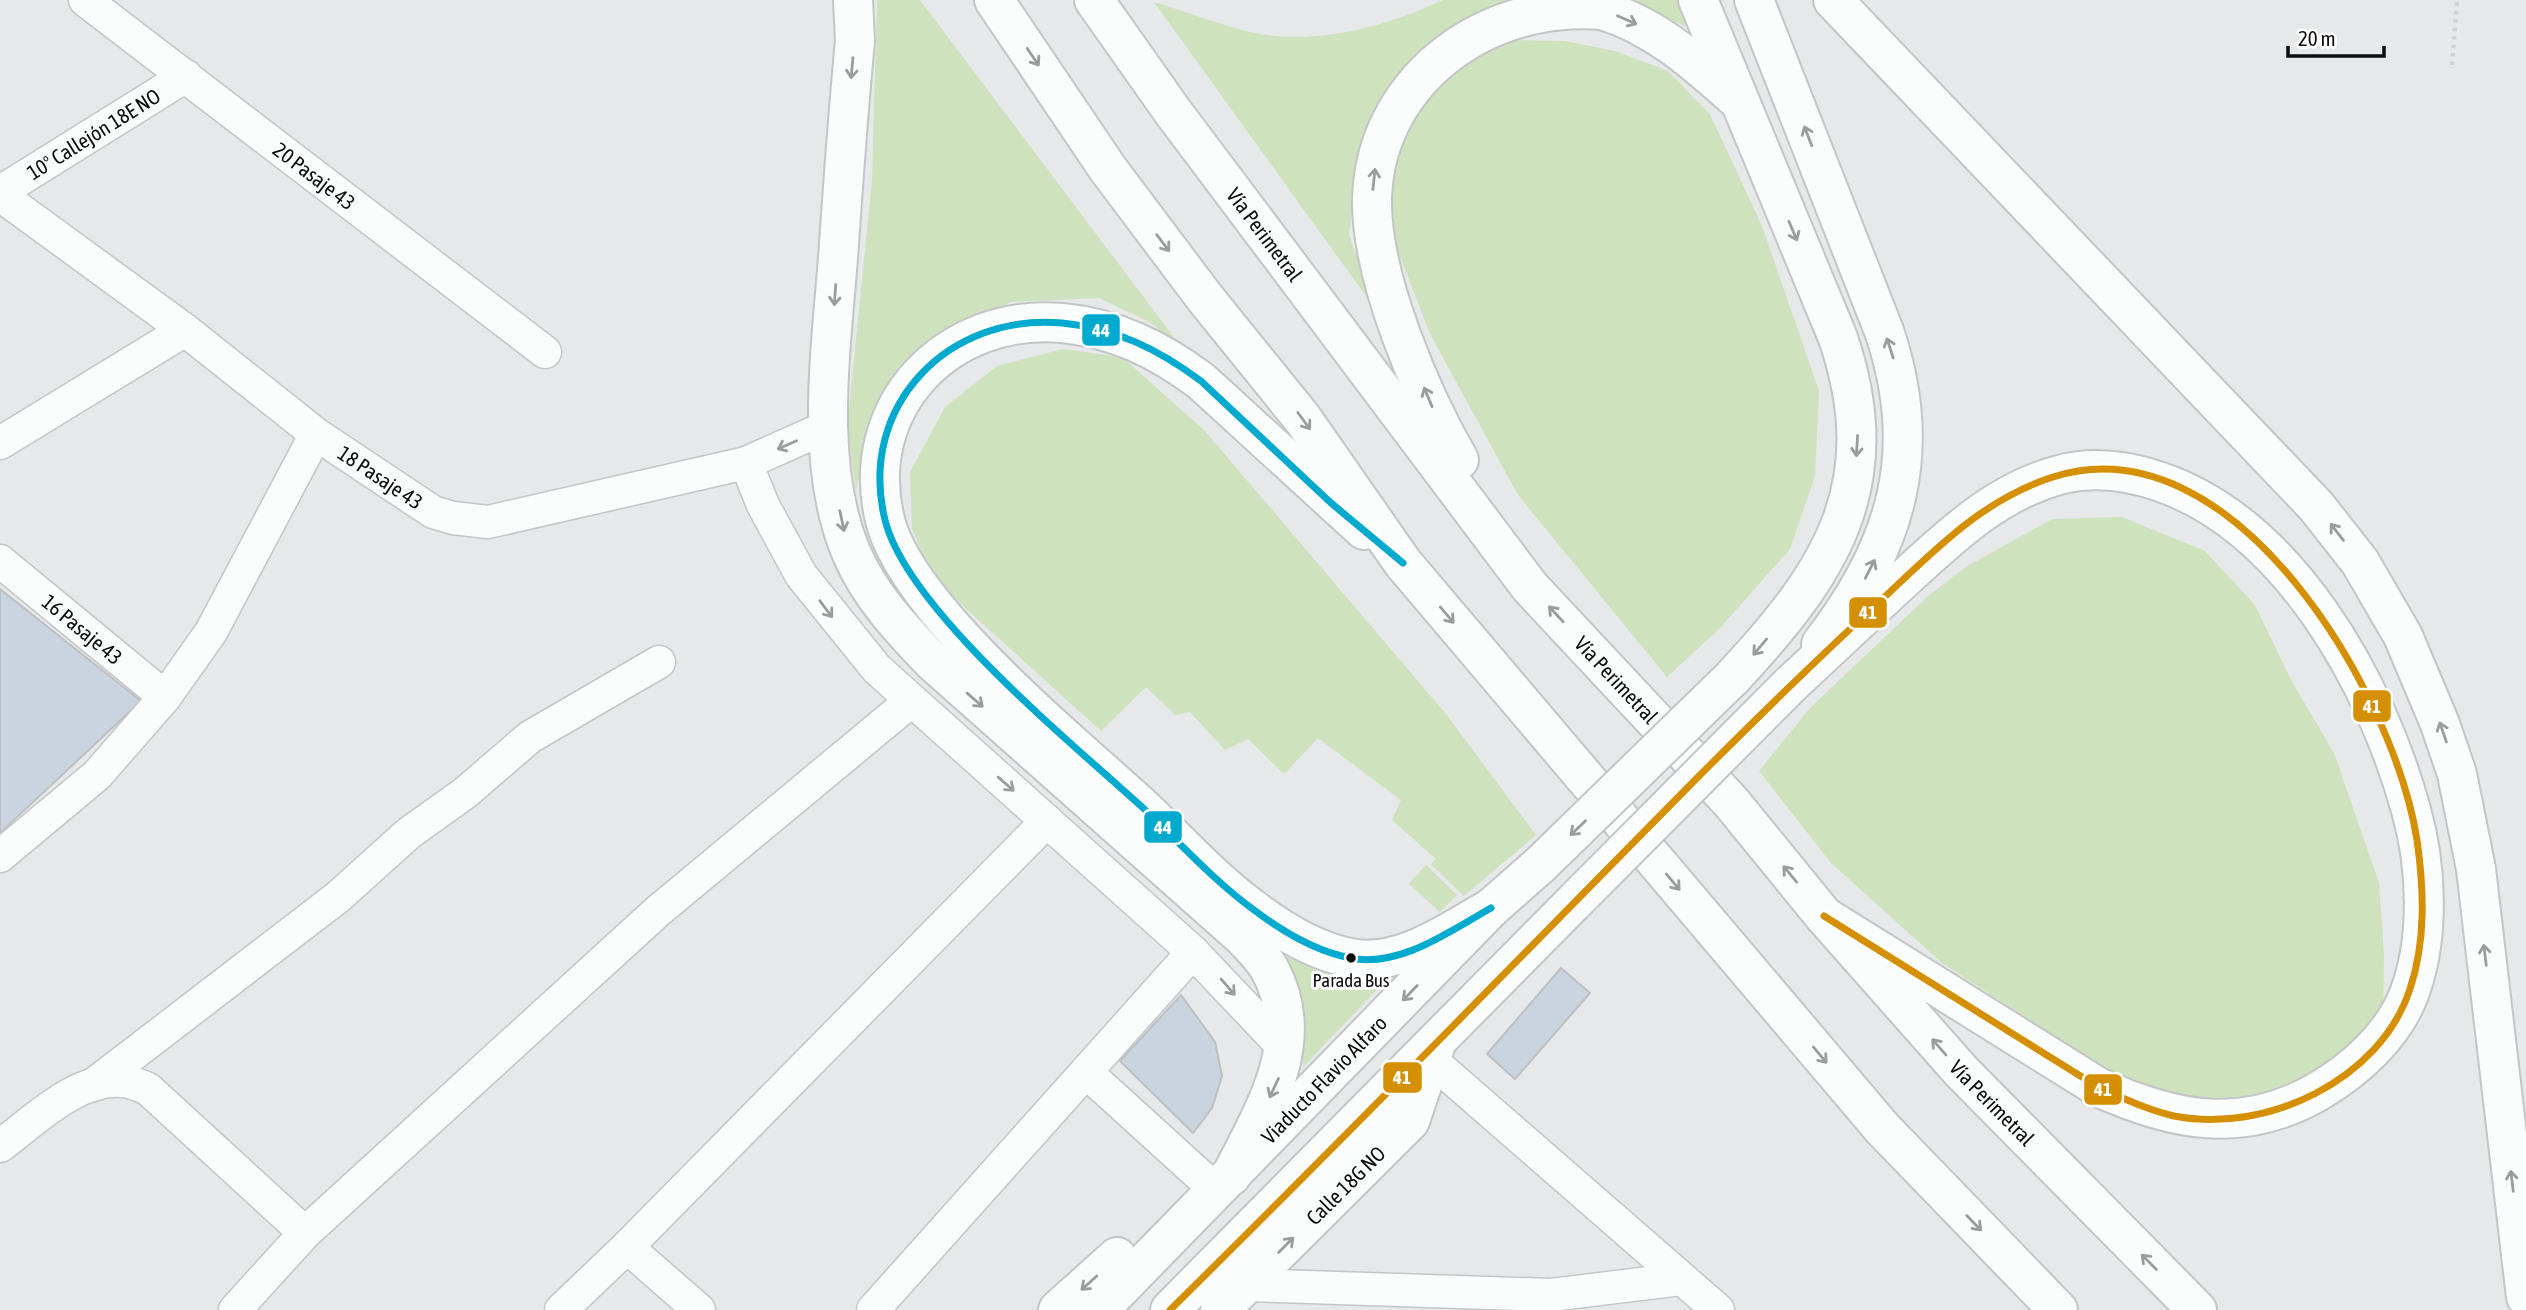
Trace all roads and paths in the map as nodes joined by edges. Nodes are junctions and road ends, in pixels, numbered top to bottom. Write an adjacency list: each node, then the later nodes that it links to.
1 (85, 0): 10 (street, 20 Pasaje 43)
2 (853, 0): 15 (main road, one-way to 15)
3 (995, 0): 20 (main road, one-way to 20)
4 (1094, 0): 21 (main road, Vía Perimetral)
5 (1698, 0): 11 (main road, Viaducto Flavio Alfaro)
6 (1754, 0): 23 (main road, one-way to 6)
7 (1833, 0): 41 (main road, one-way to 7)
8 (2457, 0): 9 (path)
9 (2452, 65)
10 (186, 76): 12 (street, 10° Callejón 18E NO); 14 (street, 20 Pasaje 43)
11 (1738, 100): 21 (main road, one-way to 11); 28 (main road, Viaducto Flavio Alfaro, one-way to 28, bridge)
12 (0, 193): 13 (street, 18 Pasaje 43)
13 (185, 330): 16 (street, 18 Pasaje 43); 17 (street)
14 (545, 352)
15 (829, 426): 18 (street, 18 Pasaje 43, one-way to 18); 31 (main road, one-way to 31)
16 (316, 434): 18 (street, 18 Pasaje 43); 24 (street)
17 (0, 443)
18 (746, 463): 25 (street, one-way to 25)
19 (0, 561): 24 (street, 16 Pasaje 43)
20 (1403, 563): 28 (main road); 50 (main road, one-way to 50)
21 (1530, 587): 29 (main road, Vía Perimetral, one-way to 21)
22 (659, 662): 34 (street)
23 (1790, 685): 29 (main road); 32 (main road, bridge)
24 (164, 697): 27 (street)
25 (911, 701): 26 (street, one-way to 26); 37 (street)
26 (1048, 821): 30 (street); 38 (street)
27 (0, 856)
28 (1491, 908): 36 (main road, Viaducto Flavio Alfaro, one-way to 36)
29 (1824, 916): 51 (main road, Vía Perimetral, one-way to 29)
30 (1193, 952): 31 (street, one-way to 31); 33 (street)
31 (1285, 1049): 36 (main road, one-way to 36)
32 (1434, 1050): 39 (street); 40 (main road, Calle 18G NO, one-way to 32); 48 (main road)
33 (1086, 1072): 36 (street); 45 (street)
34 (93, 1085): 35 (street); 37 (street)
35 (0, 1146)
36 (1217, 1191): 46 (main road, one-way to 46); 47 (main road, Viaducto Flavio Alfaro)
37 (305, 1233): 42 (street)
38 (627, 1247): 43 (street); 44 (street)
39 (1681, 1279): 40 (street); 49 (street)
40 (1233, 1297)
41 (2526, 1297)
42 (235, 1310)
43 (561, 1310)
44 (699, 1310)
45 (873, 1310)
46 (1058, 1310)
47 (1099, 1310)
48 (1170, 1310)
49 (1718, 1310)
50 (2058, 1310)
51 (2197, 1310)

